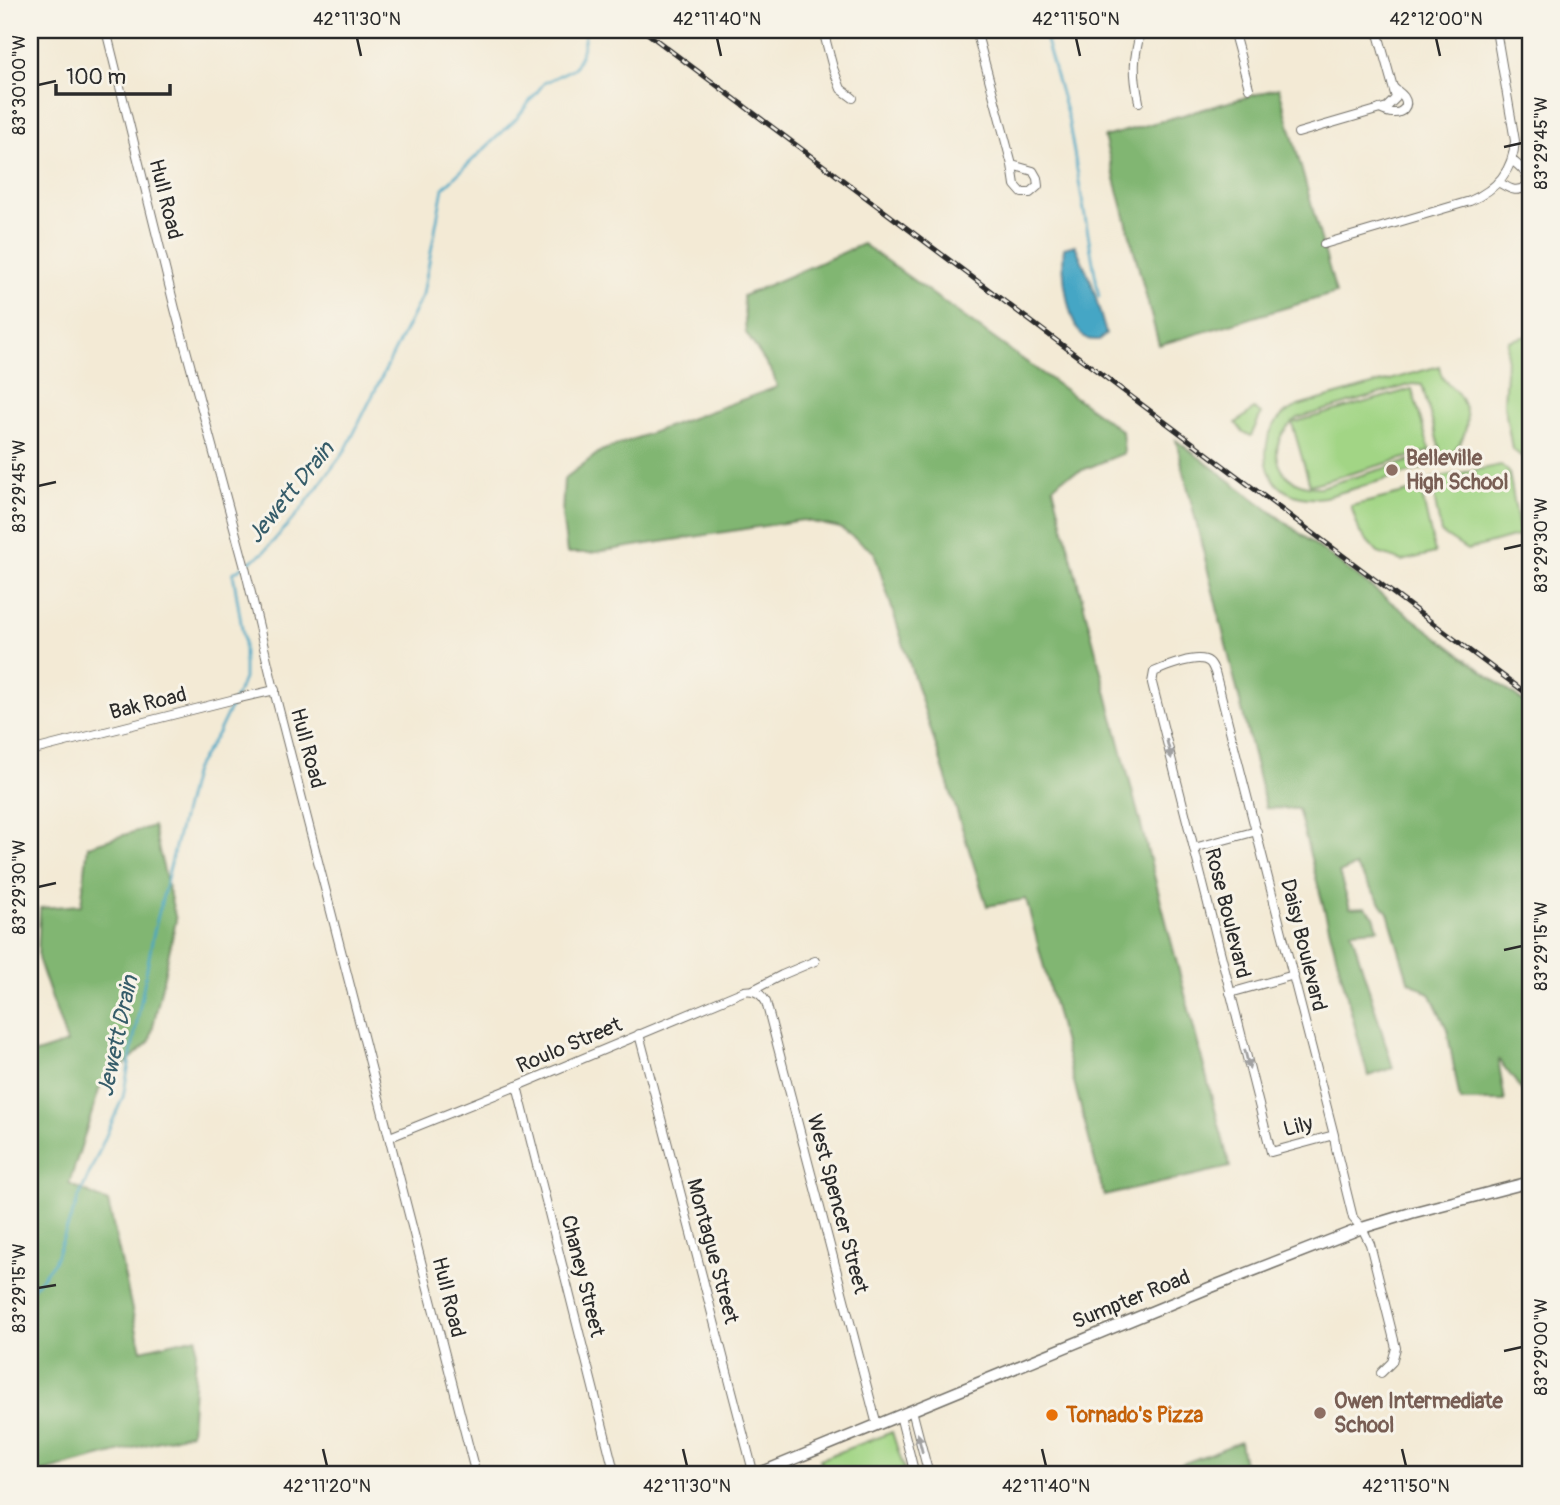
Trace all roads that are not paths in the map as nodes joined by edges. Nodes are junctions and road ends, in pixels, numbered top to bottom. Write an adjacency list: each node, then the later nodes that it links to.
1 (106, 30): 19 (street, Hull Road)
2 (825, 30): 10 (street)
3 (976, 30): 15 (street)
4 (1141, 30): 11 (street)
5 (1233, 30): 8 (street)
6 (1377, 30): 9 (street)
7 (1496, 30): 14 (street)
8 (1249, 88)
9 (1394, 88): 12 (street); 12 (street)
10 (853, 98)
11 (1139, 102)
12 (1380, 109): 13 (street)
13 (1298, 132)
14 (1512, 160): 16 (street); 16 (street)
15 (1012, 165)
16 (1498, 182): 17 (street)
17 (1324, 244)
18 (1152, 683): 21 (street, Daisy Boulevard); 22 (street, Rose Boulevard, one-way to 22)
19 (275, 690): 20 (street, Bak Road); 30 (street, Hull Road)
20 (30, 751)
21 (1257, 831): 22 (street); 24 (street, Daisy Boulevard)
22 (1194, 848): 26 (street, Rose Boulevard)
23 (815, 961): 25 (street, Roulo Street)
24 (1294, 975): 26 (street); 29 (street, Daisy Boulevard)
25 (757, 992): 27 (street, Roulo Street); 37 (street, West Spencer Street)
26 (1230, 993): 31 (street, Rose Boulevard, one-way to 31)
27 (639, 1034): 28 (street, Roulo Street); 40 (street, Montague Street)
28 (517, 1086): 30 (street, Roulo Street); 39 (street, Chaney Street)
29 (1334, 1135): 31 (street, Lily); 33 (street, Daisy Boulevard)
30 (390, 1137): 38 (street, Hull Road)
31 (1271, 1152)
32 (1530, 1182): 33 (street, Sumpter Road)
33 (1362, 1228): 34 (street, Daisy Boulevard); 35 (street, Sumpter Road)
34 (1381, 1373)
35 (912, 1410): 36 (street, Sumpter Road); 42 (street, one-way to 35)
36 (900, 1415): 37 (street, Sumpter Road); 41 (street)
37 (877, 1425): 40 (street, Sumpter Road)
38 (476, 1475)
39 (615, 1475)
40 (754, 1475)
41 (915, 1475)
42 (929, 1475)

